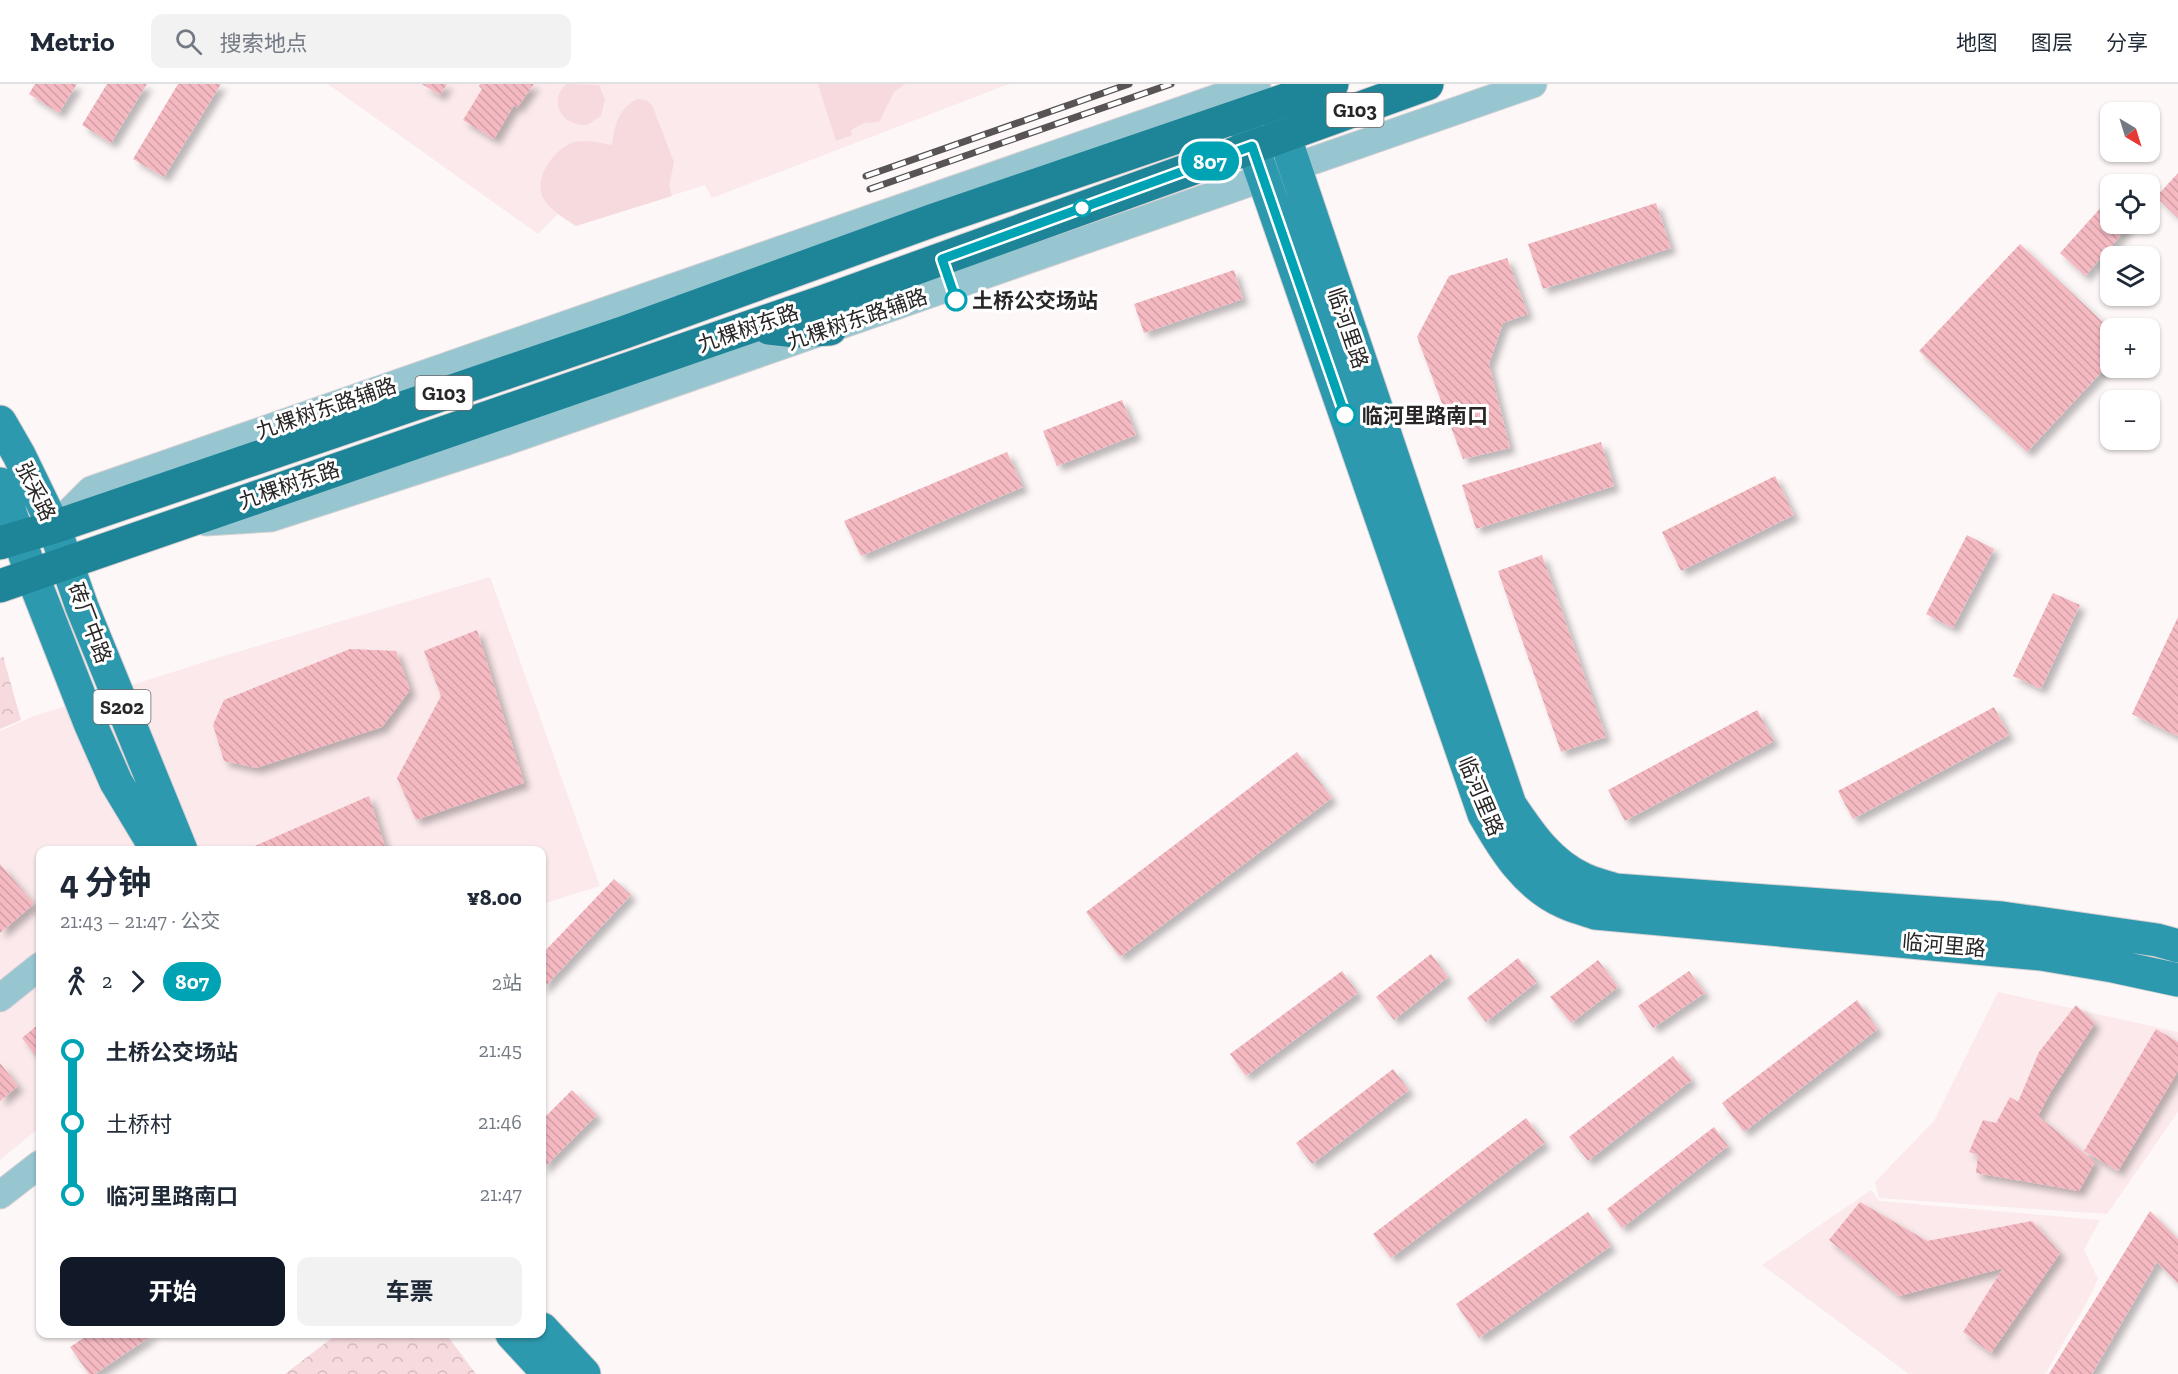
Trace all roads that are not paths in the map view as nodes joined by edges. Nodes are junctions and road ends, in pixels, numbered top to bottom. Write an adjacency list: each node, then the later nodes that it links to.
1 (1332, 84): 4 (highway, 九棵树东路 / G103)
2 (1426, 84): 6 (highway, 九棵树东路 / G103)
3 (1533, 84): 8 (street, 九棵树东路辅路)
4 (1265, 93): 5 (highway, 九棵树东路 / G103); 6 (main road, 临河里路); 10 (street, 九棵树东路辅路)
5 (1241, 114): 7 (main road, 临河里路); 11 (highway, 九棵树东路 / G103)
6 (1284, 136): 7 (highway, 九棵树东路 / G103); 8 (main road, 临河里路)
7 (1252, 146): 9 (main road, 临河里路); 12 (highway, 九棵树东路 / G103)
8 (1295, 168): 9 (street, 九棵树东路辅路); 24 (main road, 临河里路)
9 (1263, 178): 13 (street, 九棵树东路辅路); 26 (main road, 临河里路)
10 (783, 248): 11 (highway); 17 (street, 九棵树东路辅路)
11 (833, 256): 17 (highway, 九棵树东路 / G103)
12 (750, 327): 13 (highway); 16 (highway, 九棵树东路 / G103)
13 (830, 329): 16 (street, 九棵树东路辅路)
14 (0, 422): 17 (main road, 张采路 / S202)
15 (0, 484): 18 (main road, 张采路 / S202)
16 (175, 524): 19 (highway, 九棵树东路 / G103)
17 (54, 527): 18 (highway, 九棵树东路 / G103); 19 (main road, 张采路 / S202)
18 (9, 540): 20 (main road, 张采路 / S202)
19 (67, 562): 20 (highway, G103); 23 (main road, 砖厂中路 / S202)
20 (32, 575): 21 (highway, G103); 22 (main road, 砖厂中路 / S202)
21 (0, 586)
22 (154, 846)
23 (179, 846)
24 (2178, 946)
25 (36, 969): 27 (street)
26 (2178, 980)
27 (0, 998)
28 (36, 1167): 29 (street)
29 (0, 1195)
30 (546, 1333): 33 (main road)
31 (516, 1338): 32 (main road)
32 (549, 1374)
33 (584, 1374)

